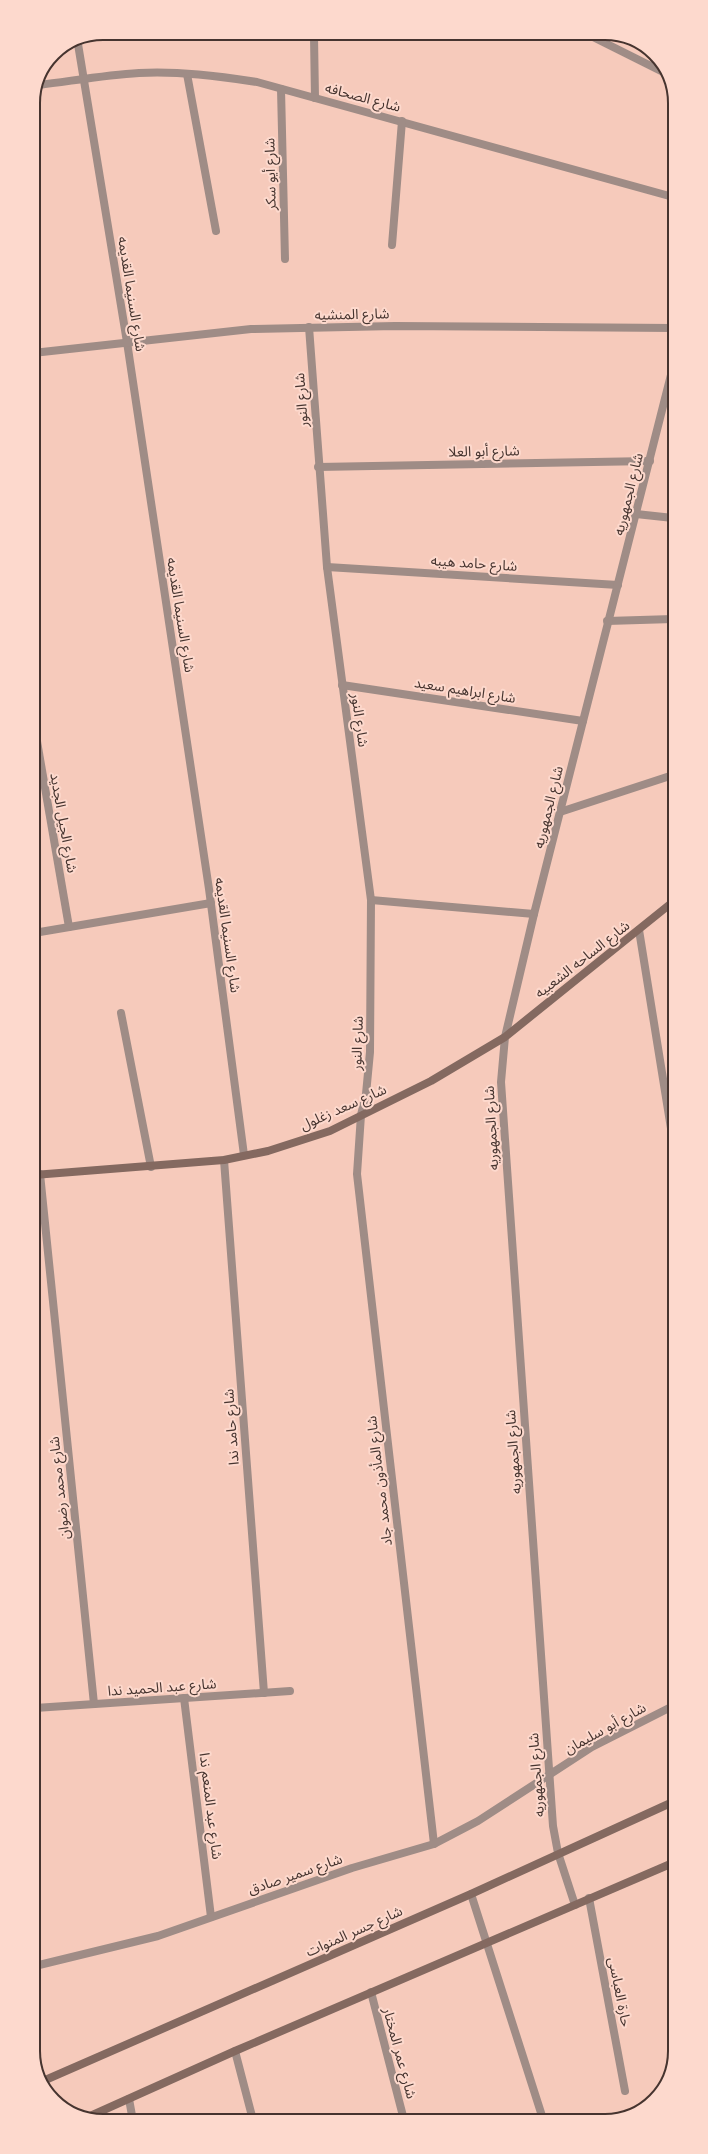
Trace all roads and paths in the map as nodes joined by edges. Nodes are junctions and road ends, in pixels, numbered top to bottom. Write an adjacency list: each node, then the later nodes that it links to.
1 (314, 40): 9 (street)
2 (599, 40): 4 (street)
3 (78, 45): 6 (street, شارع السنيما القديمه)
4 (658, 70)
5 (187, 74): 6 (street, شارع الصحافه); 8 (street, شارع الصحافه); 12 (street)
6 (84, 80): 7 (street, شارع الصحافه); 17 (street, شارع السنيما القديمه)
7 (43, 85)
8 (281, 89): 9 (street, شارع الصحافه); 14 (street, شارع أيو سكر)
9 (315, 98): 10 (street, شارع الصحافه)
10 (402, 121): 11 (street, شارع الصحافه); 13 (street)
11 (668, 196)
12 (216, 231)
13 (392, 245)
14 (285, 259)
15 (309, 327): 16 (street, شارع المنشيه); 17 (street, شارع المنشيه); 21 (street, شارع النور)
16 (668, 328)
17 (127, 342): 18 (street, شارع المنشيه); 34 (street, شارع السنيما القديمه)
18 (40, 352)
19 (668, 387): 20 (street, شارع الجمهوريه)
20 (650, 461): 21 (street, شارع أبو العلا); 22 (street, شارع الجمهوريه)
21 (318, 467): 24 (street, شارع النور)
22 (636, 514): 23 (street); 25 (street, شارع الجمهوريه)
23 (668, 517)
24 (328, 567): 25 (street, شارع حامد هيبه); 28 (street, شارع النور)
25 (618, 585): 27 (street, شارع الجمهوريه)
26 (668, 619): 27 (street)
27 (608, 620): 29 (street, شارع الجمهوريه)
28 (342, 685): 29 (street, شارع ابراهيم سعيد); 33 (street, شارع النور)
29 (583, 721): 32 (street, شارع الجمهوريه)
30 (40, 758): 37 (street, شارع الجيل الجديد)
31 (668, 777): 32 (street)
32 (560, 812): 36 (street, شارع الجمهوريه)
33 (371, 900): 36 (street); 43 (street, شارع النور)
34 (211, 903): 37 (street); 44 (street, شارع السنيما القديمه)
35 (668, 906): 38 (street, شارع الساحه الشعبيه)
36 (534, 914): 41 (street, شارع الجمهوريه)
37 (70, 927): 39 (street)
38 (639, 930): 41 (street, شارع الساحه الشعبيه); 42 (street)
39 (40, 932)
40 (121, 1013): 46 (street)
41 (505, 1037): 43 (street, شارع سعد زغلول); 55 (street, شارع الجمهوريه)
42 (668, 1110)
43 (361, 1115): 44 (street, شارع سعد زغلول); 57 (street, شارع المأذون محمد جاد)
44 (244, 1155): 45 (street, شارع سعد زغلول)
45 (224, 1160): 46 (street, شارع سعد زغلول); 50 (street, شارع حامد ندا)
46 (151, 1167): 47 (street, شارع سعد زغلول)
47 (40, 1174)
48 (40, 1202): 52 (street, شارع محمد رضوان)
49 (290, 1691): 50 (street, شارع عبد الحميد ندا)
50 (264, 1693): 51 (street, شارع عبد الحميد ندا)
51 (184, 1698): 52 (street, شارع عبد الحميد ندا); 63 (street, شارع عبد المنعم ندا)
52 (94, 1704): 53 (street, شارع عبد الحميد ندا)
53 (40, 1708)
54 (668, 1708): 55 (street, شارع أبو سليمان)
55 (549, 1775): 57 (street, شارع سمير صادق); 58 (street, شارع الجمهوريه)
56 (668, 1804): 58 (street, شارع جسر المنوات)
57 (434, 1844): 63 (street, شارع سمير صادق)
58 (558, 1853): 60 (street, شارع جسر المنوات); 62 (street, شارع الجمهوريه)
59 (668, 1865): 61 (street)
60 (470, 1894): 64 (street); 68 (street, شارع جسر المنوات)
61 (588, 1898): 62 (street); 69 (street, حارة العباسى)
62 (575, 1905): 64 (street)
63 (212, 1917): 65 (street, شارع سمير صادق)
64 (485, 1943): 66 (street); 75 (street)
65 (40, 1965)
66 (371, 1992): 67 (street); 74 (street, شارع عمر المختار)
67 (236, 2051): 70 (street); 73 (street)
68 (46, 2080)
69 (625, 2091)
70 (129, 2099): 71 (street); 72 (street)
71 (96, 2114)
72 (132, 2114)
73 (252, 2114)
74 (402, 2114)
75 (541, 2114)

